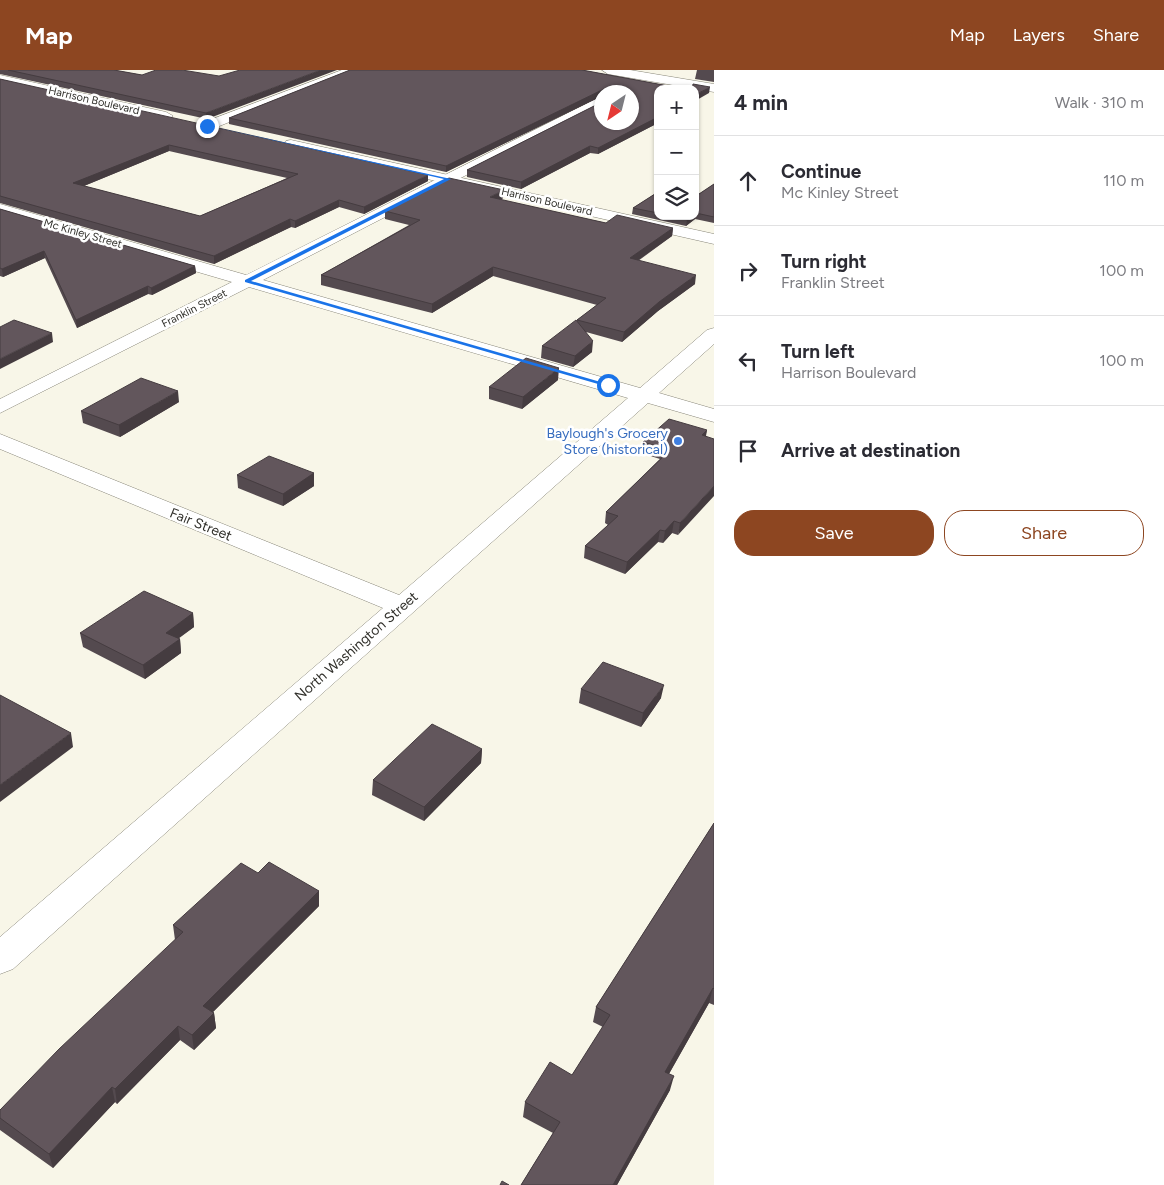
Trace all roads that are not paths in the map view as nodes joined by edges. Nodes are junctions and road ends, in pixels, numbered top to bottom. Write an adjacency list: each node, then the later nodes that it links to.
1 (353, 70): 10 (street)
2 (608, 70): 4 (street)
3 (660, 70): 4 (street)
4 (648, 77): 6 (street); 7 (street)
5 (0, 79): 9 (street, Harrison Boulevard)
6 (632, 85)
7 (714, 88)
8 (594, 104): 12 (street, Franklin Street)
9 (178, 119)
10 (236, 132)
11 (274, 140): 12 (street, Harrison Boulevard)
12 (448, 179): 14 (street, Harrison Boulevard); 15 (street, Franklin Street)
13 (0, 209): 15 (street, Mc Kinley Street)
14 (714, 239)
15 (246, 281): 17 (street, Mc Kinley Street); 18 (street, Franklin Street)
16 (714, 334): 17 (street, North Washington Street)
17 (645, 396): 19 (street, Mc Kinley Street); 21 (street, North Washington Street)
18 (0, 407)
19 (714, 416)
20 (0, 441): 21 (street, Fair Street)
21 (402, 606): 22 (street, North Washington Street)
22 (0, 959)

